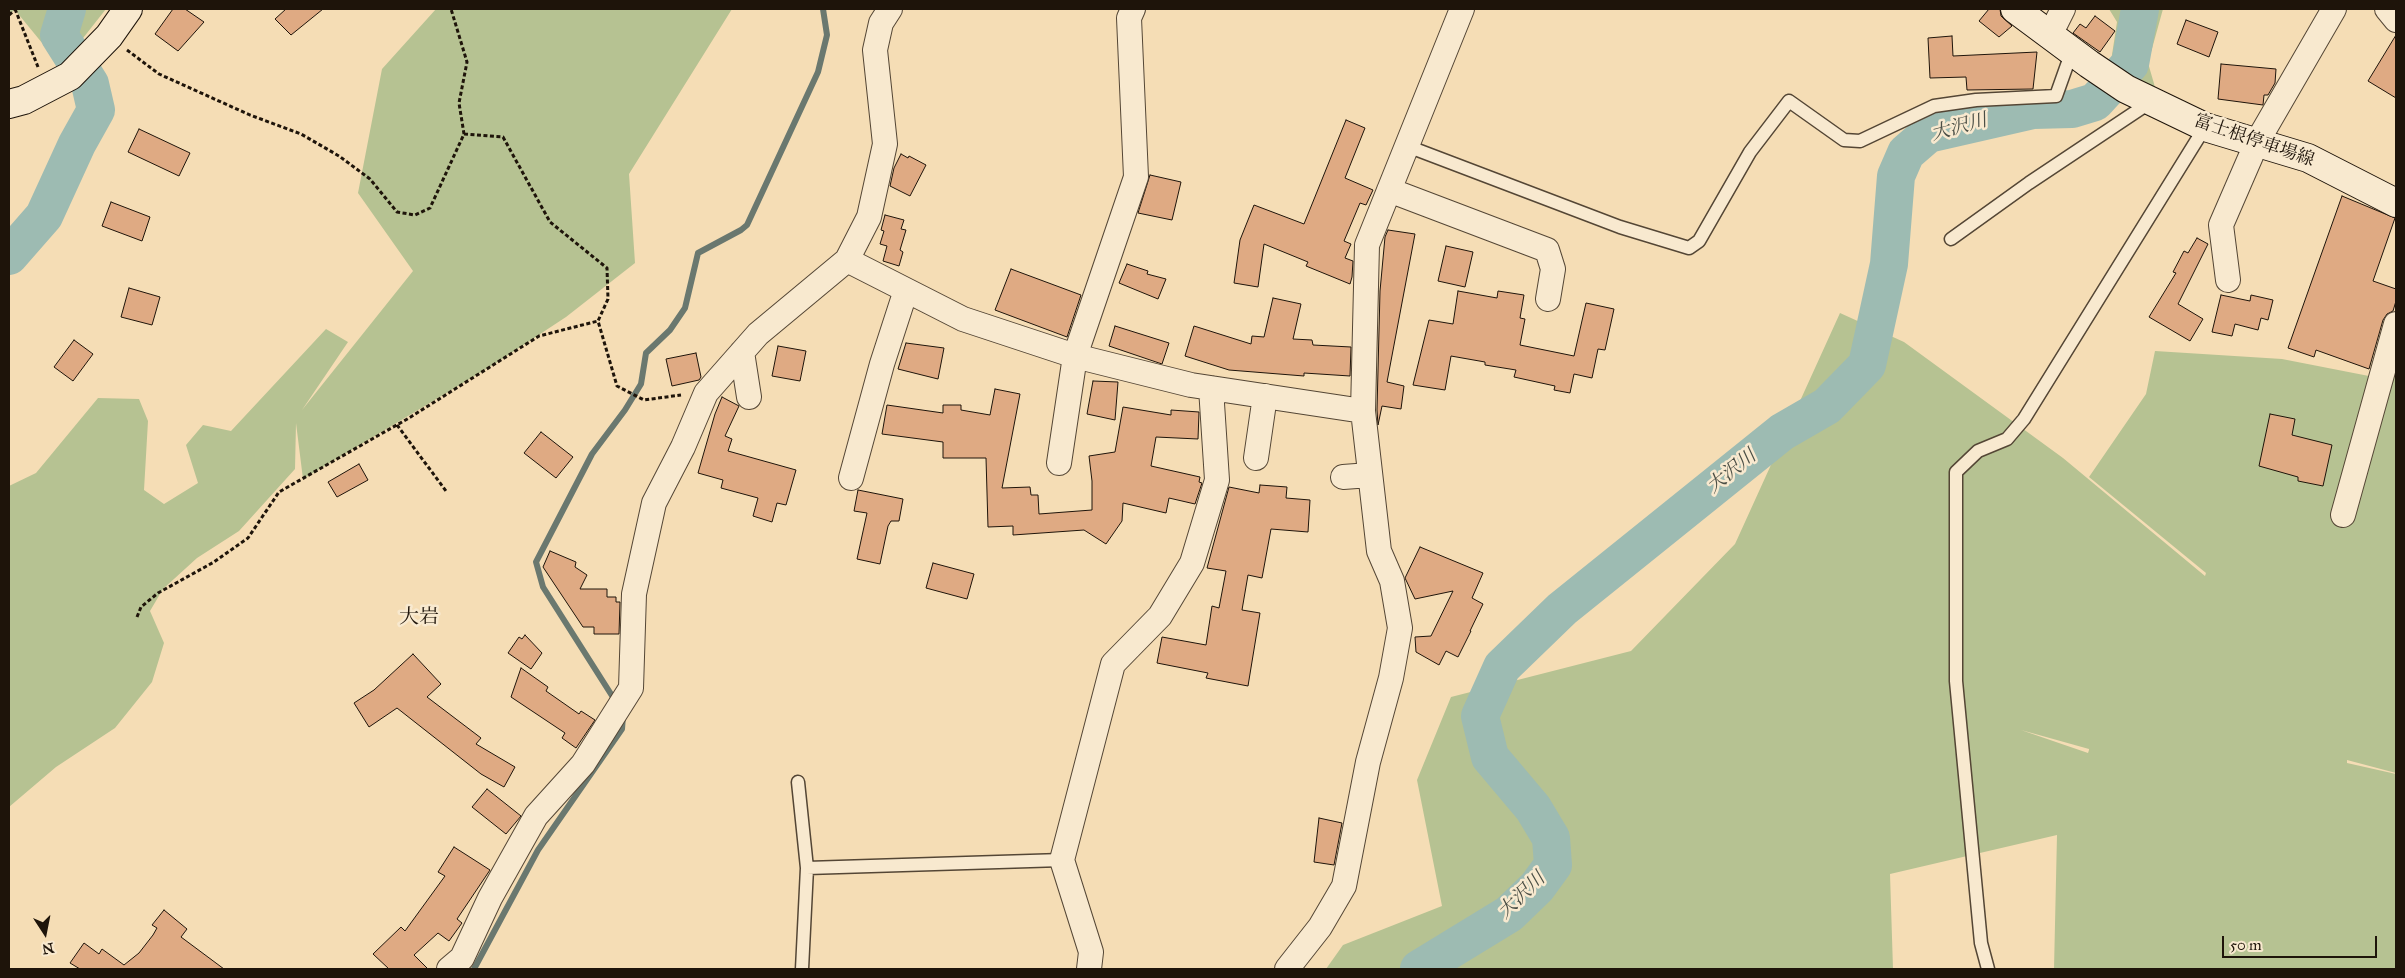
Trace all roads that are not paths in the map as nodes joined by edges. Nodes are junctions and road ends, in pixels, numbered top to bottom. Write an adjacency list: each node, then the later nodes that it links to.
1 (128, 9): 13 (main road)
2 (890, 9): 20 (street)
3 (1134, 9): 26 (street)
4 (1462, 9): 16 (street)
5 (2015, 9): 10 (main road, 富士根停車場線)
6 (2063, 9): 10 (street)
7 (2334, 9): 15 (street)
8 (2387, 9): 9 (street)
9 (2396, 20)
10 (2050, 35): 11 (main road, 富士根停車場線)
11 (2080, 58): 12 (main road, 富士根停車場線); 16 (lane)
12 (2152, 101): 14 (main road, 富士根停車場線); 19 (lane)
13 (9, 104)
14 (2205, 127): 15 (main road, 富士根停車場線); 44 (lane)
15 (2257, 142): 18 (main road, 富士根停車場線); 21 (street)
16 (1407, 146): 17 (street)
17 (1389, 190): 23 (street); 30 (street)
18 (2396, 203)
19 (1951, 239)
20 (847, 260): 22 (street); 25 (street)
21 (2228, 280)
22 (906, 290): 26 (street); 35 (street)
23 (1548, 299)
24 (2396, 324): 36 (street)
25 (742, 352): 29 (street); 40 (street)
26 (1075, 356): 27 (street); 32 (street)
27 (1210, 388): 28 (street); 38 (street)
28 (1265, 396): 30 (street); 31 (street)
29 (749, 397)
30 (1363, 411): 33 (street)
31 (1256, 458)
32 (1059, 463)
33 (1370, 475): 34 (street); 43 (street)
34 (1343, 477)
35 (851, 478)
36 (2343, 514)
37 (798, 782): 39 (lane)
38 (1062, 860): 39 (lane); 42 (street)
39 (808, 868): 41 (lane)
40 (461, 965)
41 (802, 969)
42 (1089, 969)
43 (1287, 969)
44 (1988, 969)

